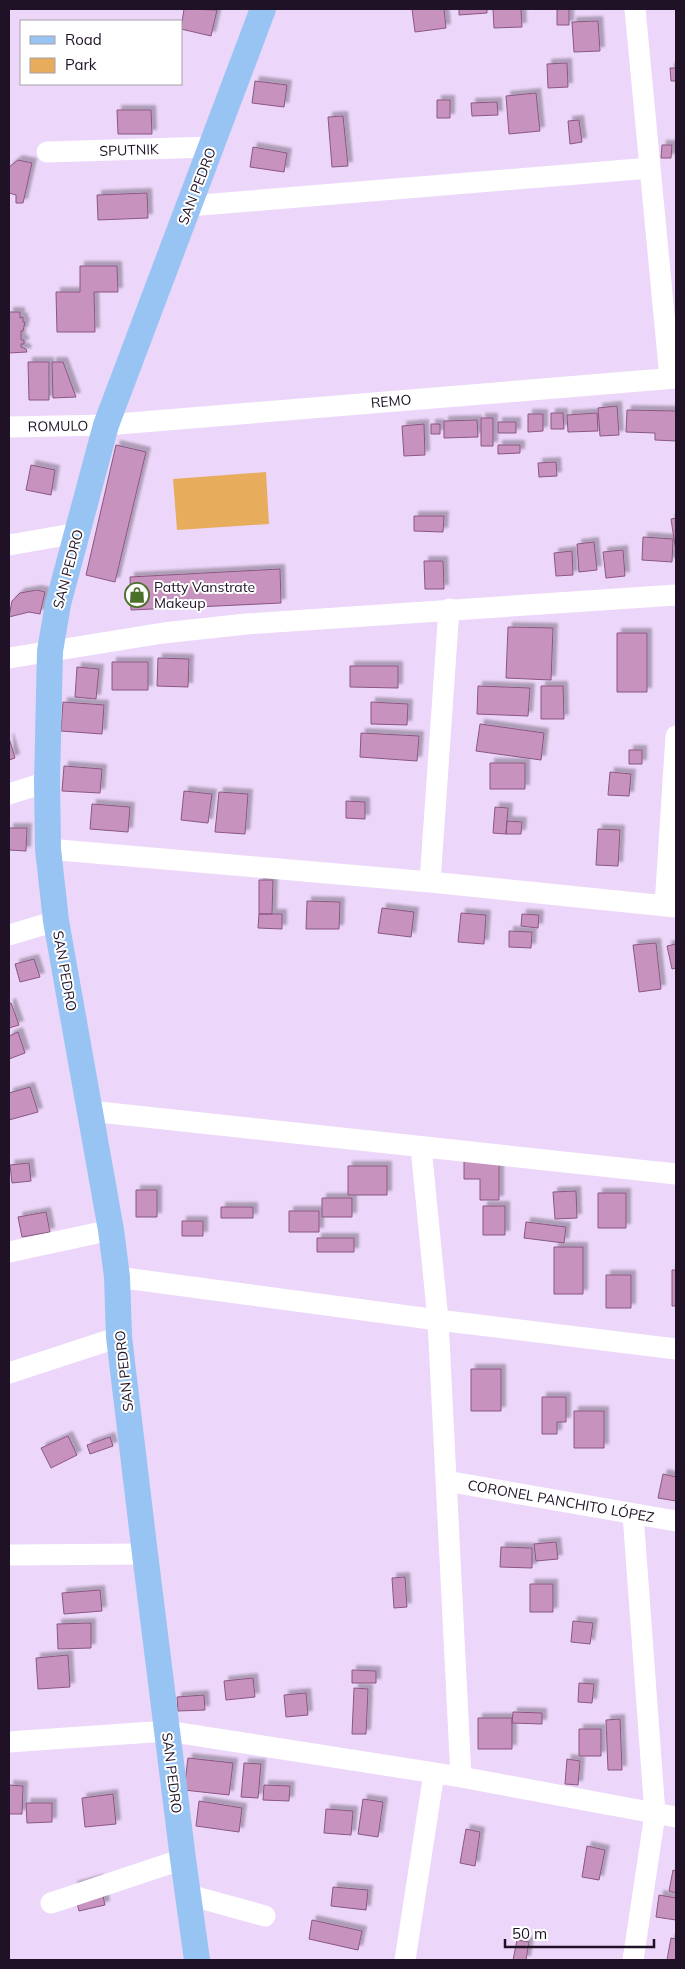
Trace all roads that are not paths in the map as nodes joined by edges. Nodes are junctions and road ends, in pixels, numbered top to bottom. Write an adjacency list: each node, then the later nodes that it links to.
1 (264, 9): 3 (main road, SAN PEDRO)
2 (635, 9): 5 (street)
3 (211, 147): 4 (street, SPUTNIK); 6 (main road, SAN PEDRO)
4 (46, 152)
5 (650, 168): 6 (street); 7 (street)
6 (189, 206): 8 (main road, SAN PEDRO)
7 (673, 378): 8 (street, REMO)
8 (106, 425): 9 (street, ROMULO); 10 (main road, SAN PEDRO)
9 (9, 427)
10 (78, 533): 11 (street); 14 (main road, SAN PEDRO)
11 (9, 545)
12 (676, 595): 13 (street)
13 (449, 609): 14 (street); 20 (street)
14 (50, 651): 15 (street); 17 (main road, SAN PEDRO)
15 (9, 658)
16 (676, 736): 21 (street)
17 (47, 782): 18 (street); 19 (main road, SAN PEDRO)
18 (9, 794)
19 (48, 849): 20 (street); 22 (main road, SAN PEDRO)
20 (430, 882): 21 (street)
21 (671, 907)
22 (56, 921): 23 (street); 24 (main road, SAN PEDRO)
23 (9, 935)
24 (90, 1111): 25 (street); 27 (main road, SAN PEDRO)
25 (421, 1147): 26 (street); 30 (street)
26 (676, 1174)
27 (111, 1230): 28 (street); 29 (main road, SAN PEDRO)
28 (9, 1252)
29 (117, 1277): 30 (street); 31 (main road, SAN PEDRO)
30 (438, 1320): 32 (street); 34 (street)
31 (120, 1337): 33 (street); 37 (main road, SAN PEDRO)
32 (676, 1349)
33 (9, 1373)
34 (446, 1481): 35 (street, CORONEL PANCHITO LÓPEZ); 42 (street)
35 (633, 1514): 36 (street, CORONEL PANCHITO LÓPEZ); 43 (street)
36 (676, 1521)
37 (145, 1554): 38 (street); 39 (main road, SAN PEDRO)
38 (9, 1555)
39 (167, 1731): 40 (street); 41 (street); 45 (main road, SAN PEDRO)
40 (9, 1742)
41 (434, 1773): 42 (street); 50 (street)
42 (461, 1777): 43 (street)
43 (654, 1814): 44 (street); 51 (street)
44 (676, 1817)
45 (183, 1859): 46 (main road, SAN PEDRO); 47 (street)
46 (189, 1895): 48 (street); 49 (main road, SAN PEDRO)
47 (51, 1903)
48 (265, 1916)
49 (197, 1960)
50 (405, 1960)
51 (634, 1960)

